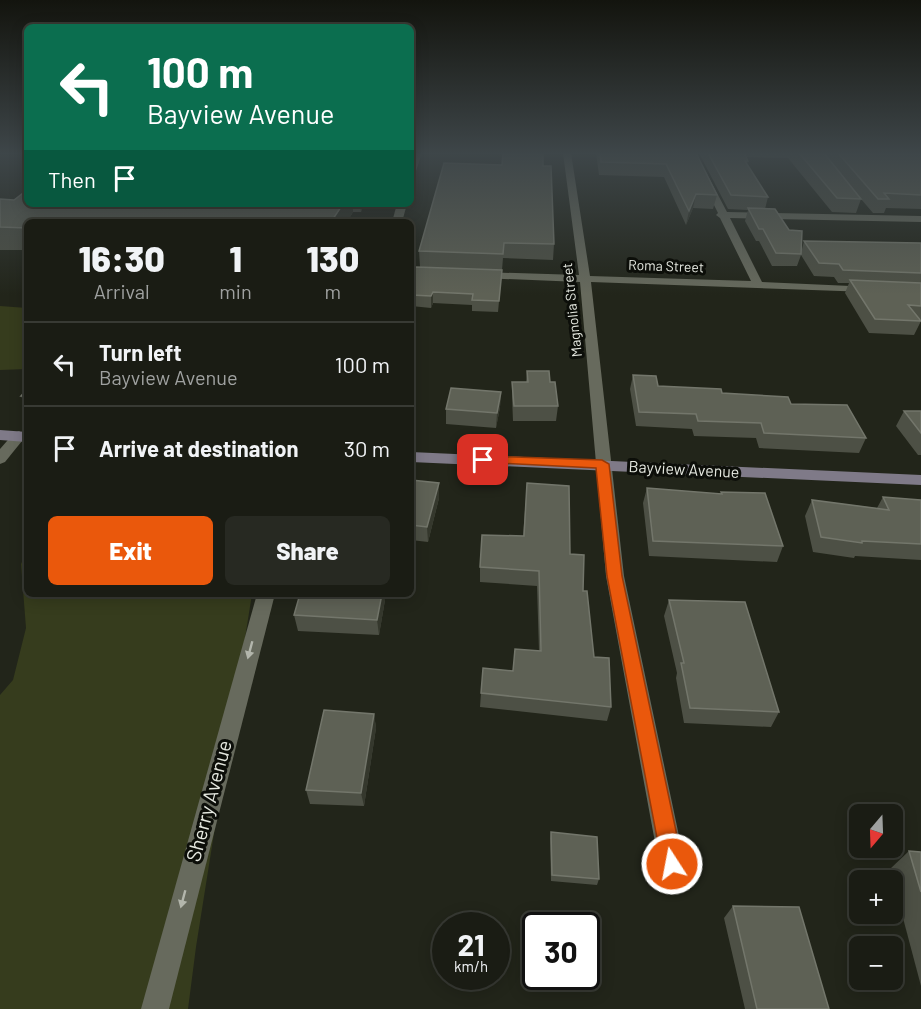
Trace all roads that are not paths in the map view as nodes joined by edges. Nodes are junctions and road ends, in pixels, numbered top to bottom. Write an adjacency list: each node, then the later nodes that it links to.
1 (574, 200): 8 (street, Magnolia Street)
2 (714, 200): 4 (street)
3 (862, 209): 5 (street)
4 (721, 214): 5 (street); 9 (street)
5 (869, 218): 6 (street)
6 (921, 219)
7 (469, 274): 8 (street, Roma Street)
8 (585, 279): 9 (street, Roma Street); 15 (street, Magnolia Street)
9 (758, 284): 10 (street, Roma Street)
10 (885, 290)
11 (0, 435): 12 (main road)
12 (23, 436): 14 (street)
13 (414, 457): 15 (main road, Bayview Avenue)
14 (0, 459)
15 (602, 464): 16 (main road, Bayview Avenue); 18 (street, Magnolia Street)
16 (921, 480)
17 (265, 597): 19 (street, Sherry Avenue, one-way to 19)
18 (672, 864)
19 (155, 1009)

